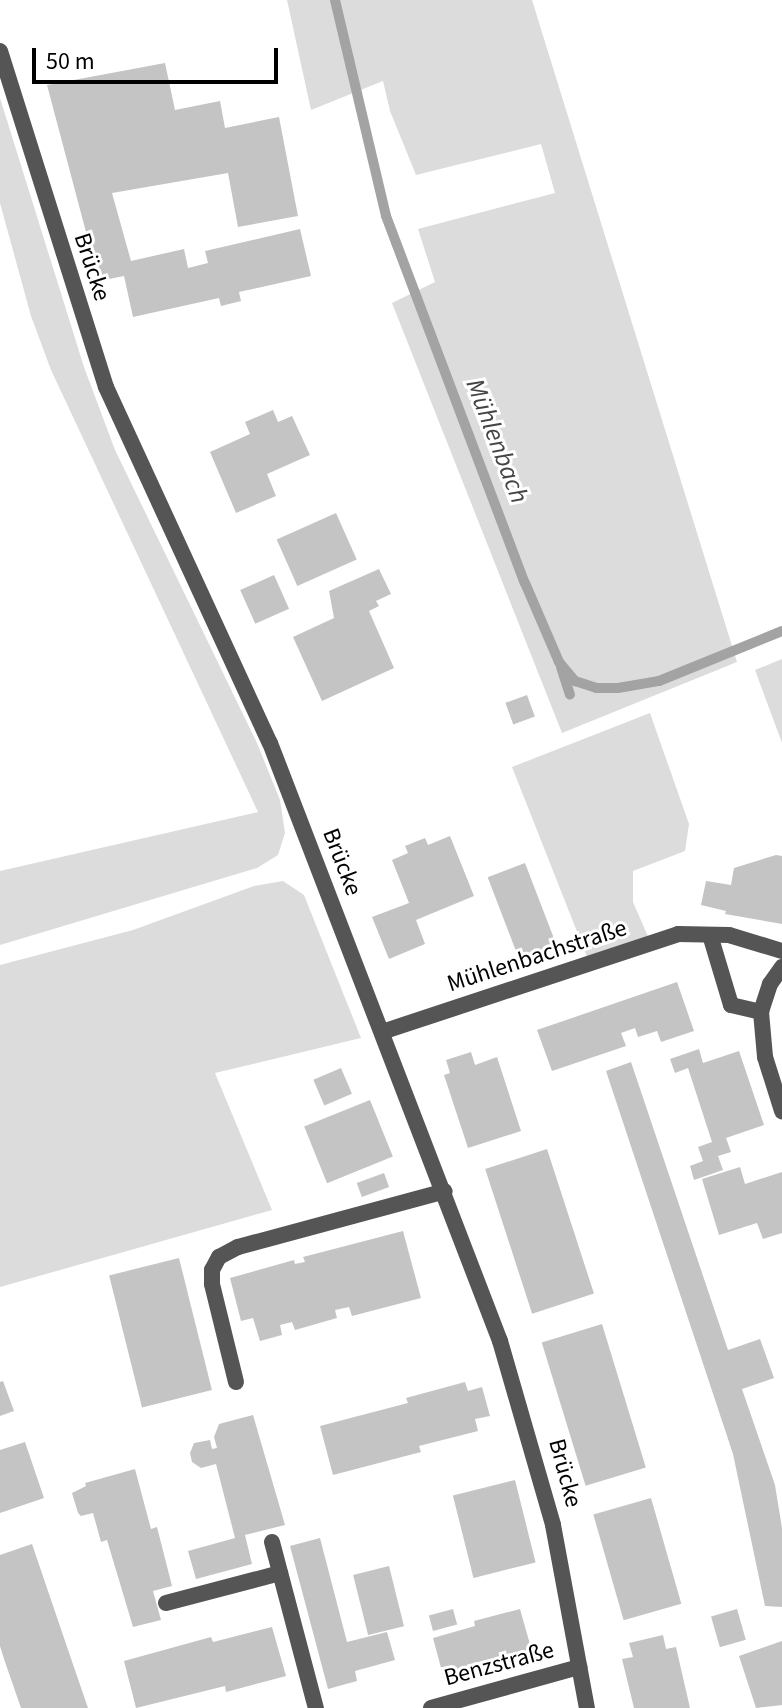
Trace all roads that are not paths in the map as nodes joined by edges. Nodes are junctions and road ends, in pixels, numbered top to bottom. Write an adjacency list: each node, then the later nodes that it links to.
1 (0, 51): 6 (street, Brücke)
2 (710, 935): 3 (street, Mühlenbachstraße); 5 (street); 6 (street, Mühlenbachstraße)
3 (782, 951)
4 (782, 967): 5 (street)
5 (761, 1012): 7 (street)
6 (382, 1032): 8 (street, Brücke)
7 (782, 1111)
8 (445, 1191): 9 (street); 13 (street, Brücke)
9 (236, 1382)
10 (272, 1542): 11 (street)
11 (280, 1573): 12 (street); 14 (street)
12 (166, 1603)
13 (579, 1667): 15 (street, Benzstraße); 16 (street, Brücke)
14 (316, 1708)
15 (431, 1708)
16 (587, 1708)

